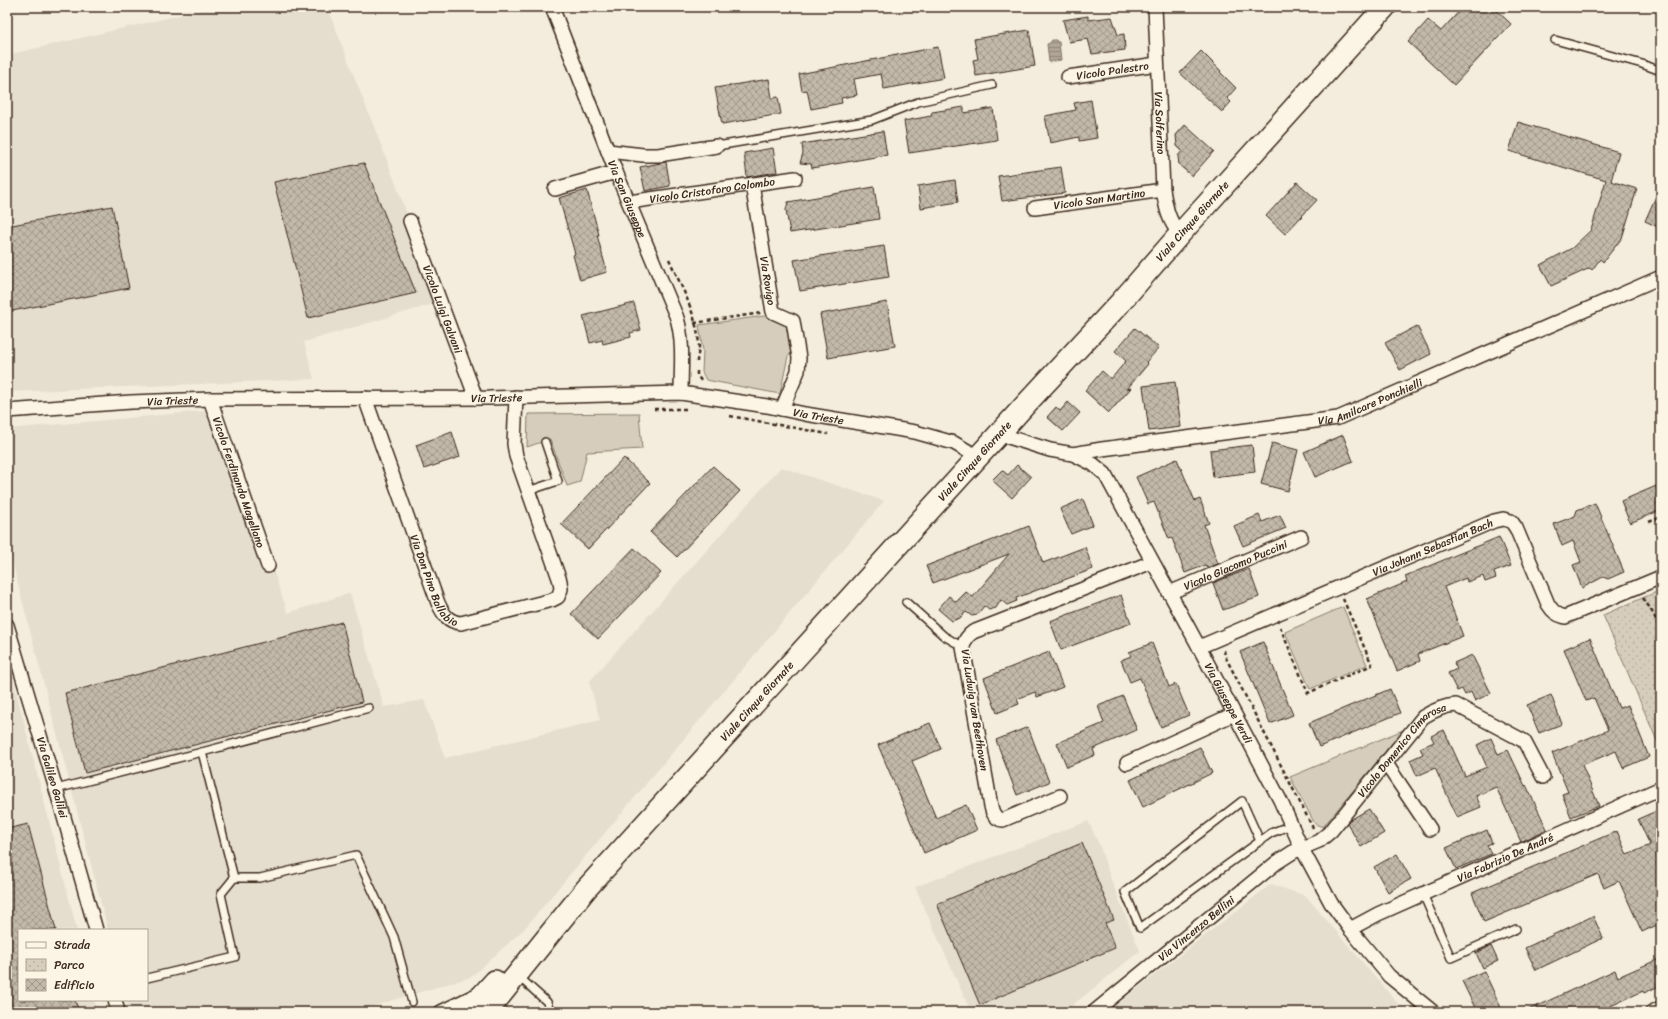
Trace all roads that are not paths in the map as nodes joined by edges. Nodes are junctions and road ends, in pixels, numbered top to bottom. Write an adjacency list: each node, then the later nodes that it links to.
1 (552, 7): 10 (street, Via San Giuseppe)
2 (1155, 7): 5 (street, Via Solferino)
3 (1385, 7): 19 (main road, Viale Cinque Giornate)
4 (1555, 40): 6 (lane)
5 (1157, 64): 7 (street, Vicolo Palestro); 15 (street, Via Solferino)
6 (1661, 71)
7 (1068, 77)
8 (992, 85): 9 (lane)
9 (717, 146): 10 (street)
10 (608, 151): 11 (street, Via San Giuseppe)
11 (616, 172): 14 (street); 16 (street, Via San Giuseppe)
12 (795, 178): 13 (street, Vicolo Cristoforo Colombo)
13 (752, 184): 16 (street, Vicolo Cristoforo Colombo); 26 (street, Via Rovigo)
14 (555, 189)
15 (1163, 190): 17 (street, Vicolo San Martino); 19 (street, Via Solferino)
16 (629, 202): 21 (street, Via San Giuseppe)
17 (1035, 208)
18 (410, 221): 24 (street, Vicolo Luigi Galvani)
19 (1180, 234): 28 (main road, Viale Cinque Giornate)
20 (1655, 279): 30 (street, Via Amilcare Ponchielli)
21 (681, 393): 22 (street, Via Trieste); 26 (street, Via Trieste)
22 (516, 397): 24 (street, Via Trieste); 32 (street, Via Don Pino Ballabio)
23 (365, 398): 24 (street, Via Trieste); 25 (street, Via Trieste); 32 (street, Via Don Pino Ballabio)
24 (476, 398)
25 (210, 399): 27 (street, Via Trieste); 35 (street, Vicolo Ferdinando Magellano)
26 (782, 409): 31 (street, Via Trieste)
27 (7, 411)
28 (999, 434): 30 (street, Via Giuseppe Verdi); 31 (main road, Viale Cinque Giornate)
29 (545, 442): 32 (lane)
30 (1072, 454): 34 (street, Via Giuseppe Verdi)
31 (978, 457): 57 (main road, Viale Cinque Giornate)
32 (528, 491)
33 (1301, 537): 37 (street, Vicolo Giacomo Puccini)
34 (1152, 562): 37 (street, Via Giuseppe Verdi); 40 (street, Via Ludwig van Beethoven)
35 (268, 566)
36 (1661, 577): 41 (street, Via Johann Sebastian Bach)
37 (1170, 593): 41 (street, Via Giuseppe Verdi)
38 (906, 602): 40 (lane)
39 (7, 625): 49 (street, Via Galileo Galilei)
40 (962, 646): 50 (street, Via Ludwig van Beethoven)
41 (1199, 647): 43 (street, Via Giuseppe Verdi)
42 (368, 708): 44 (lane)
43 (1234, 714): 46 (street); 51 (street, Via Giuseppe Verdi)
44 (202, 752): 49 (lane); 55 (lane)
45 (1386, 762): 47 (street, Vicolo Domenico Cimarosa); 52 (street); 54 (street, Vicolo Domenico Cimarosa)
46 (1127, 763)
47 (1543, 777)
48 (1661, 788): 56 (street, Via Fabrizio De André)
49 (56, 789): 59 (street, Via Galileo Galilei)
50 (1060, 796)
51 (1291, 825): 53 (lane); 54 (street, Via Giuseppe Verdi)
52 (1430, 829)
53 (1260, 841): 53 (lane)
54 (1302, 849): 60 (street, Via Giuseppe Verdi); 71 (street, Via Vincenzo Bellini)
55 (234, 878): 62 (lane); 64 (lane)
56 (1423, 894): 58 (lane); 60 (street, Via Fabrizio De André)
57 (564, 914): 61 (main road, Viale Cinque Giornate); 65 (main road, Viale Cinque Giornate)
58 (1516, 928)
59 (96, 929)
60 (1350, 929): 72 (street, Via Giuseppe Verdi)
61 (518, 975): 65 (main road, Viale Cinque Giornate); 70 (lane)
62 (148, 978)
63 (115, 1001): 67 (street)
64 (412, 1002)
65 (488, 1005): 68 (street); 69 (main road, Viale Cinque Giornate)
66 (1661, 1008): 73 (street)
67 (118, 1012)
68 (441, 1012)
69 (467, 1012)
70 (550, 1012)
71 (1094, 1012)
72 (1433, 1012)
73 (1652, 1012)

